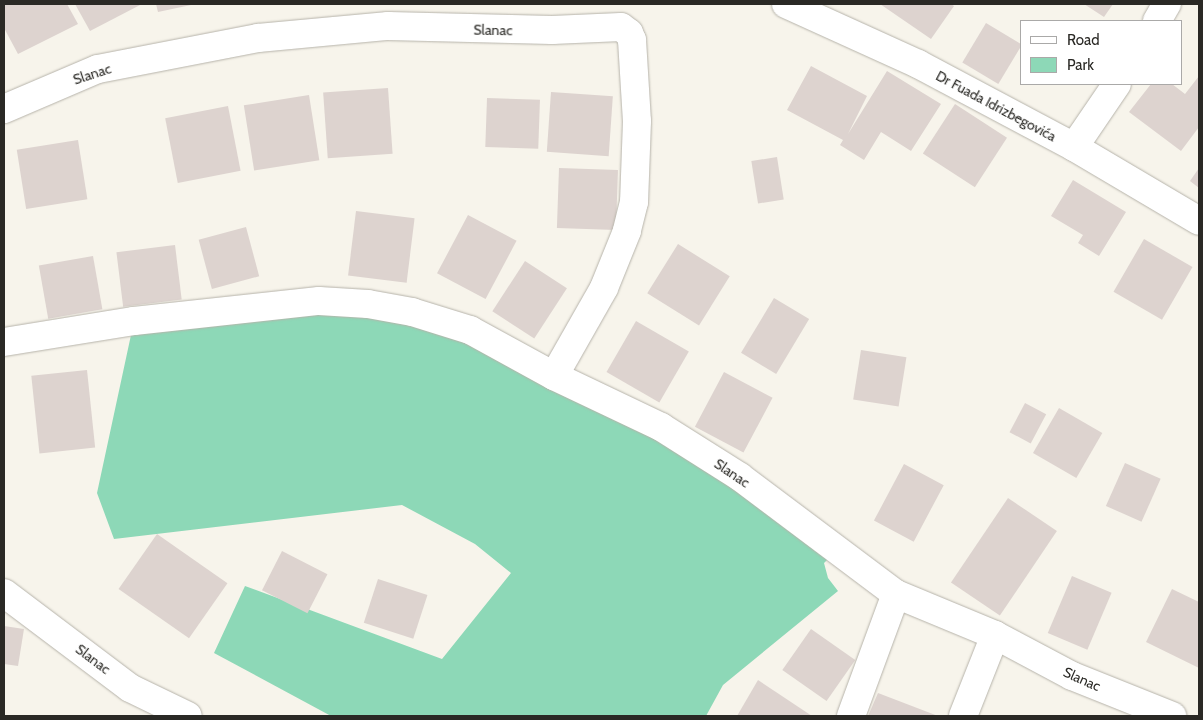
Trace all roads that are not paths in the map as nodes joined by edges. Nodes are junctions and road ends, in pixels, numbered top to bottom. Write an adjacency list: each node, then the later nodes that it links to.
1 (786, 4): 6 (street, Dr Fuada Idrizbegovića)
2 (1167, 4): 3 (street)
3 (1157, 20)
4 (1116, 85): 6 (street)
5 (4, 109): 9 (street, Slanac)
6 (1074, 147): 7 (street, Dr Fuada Idrizbegovića)
7 (1199, 221)
8 (4, 342): 9 (street, Slanac)
9 (554, 376): 11 (street, Slanac)
10 (4, 593): 13 (street, Slanac)
11 (896, 594): 12 (street, Slanac); 14 (street)
12 (995, 635): 15 (street); 16 (street, Slanac)
13 (188, 716)
14 (851, 716)
15 (963, 716)
16 (1172, 716)

